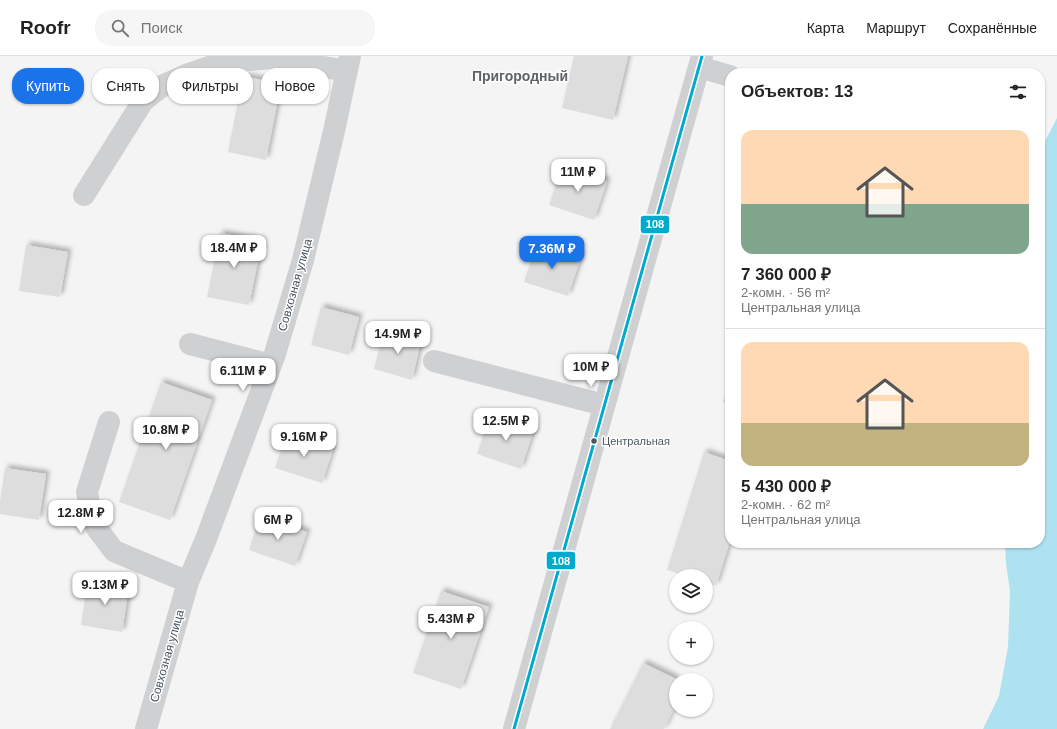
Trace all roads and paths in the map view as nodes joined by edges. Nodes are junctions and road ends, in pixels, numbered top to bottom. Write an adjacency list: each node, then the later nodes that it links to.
1 (700, 62): 3 (street); 8 (street)
2 (349, 64): 4 (street, Совхозная улица); 7 (street, Совхозная улица)
3 (725, 74)
4 (84, 195)
5 (190, 344): 7 (street)
6 (434, 361): 8 (street)
7 (270, 366): 10 (street, Совхозная улица)
8 (604, 405): 12 (street)
9 (109, 422): 10 (street)
10 (188, 582): 11 (street, Совхозная улица)
11 (146, 729)
12 (514, 729)

